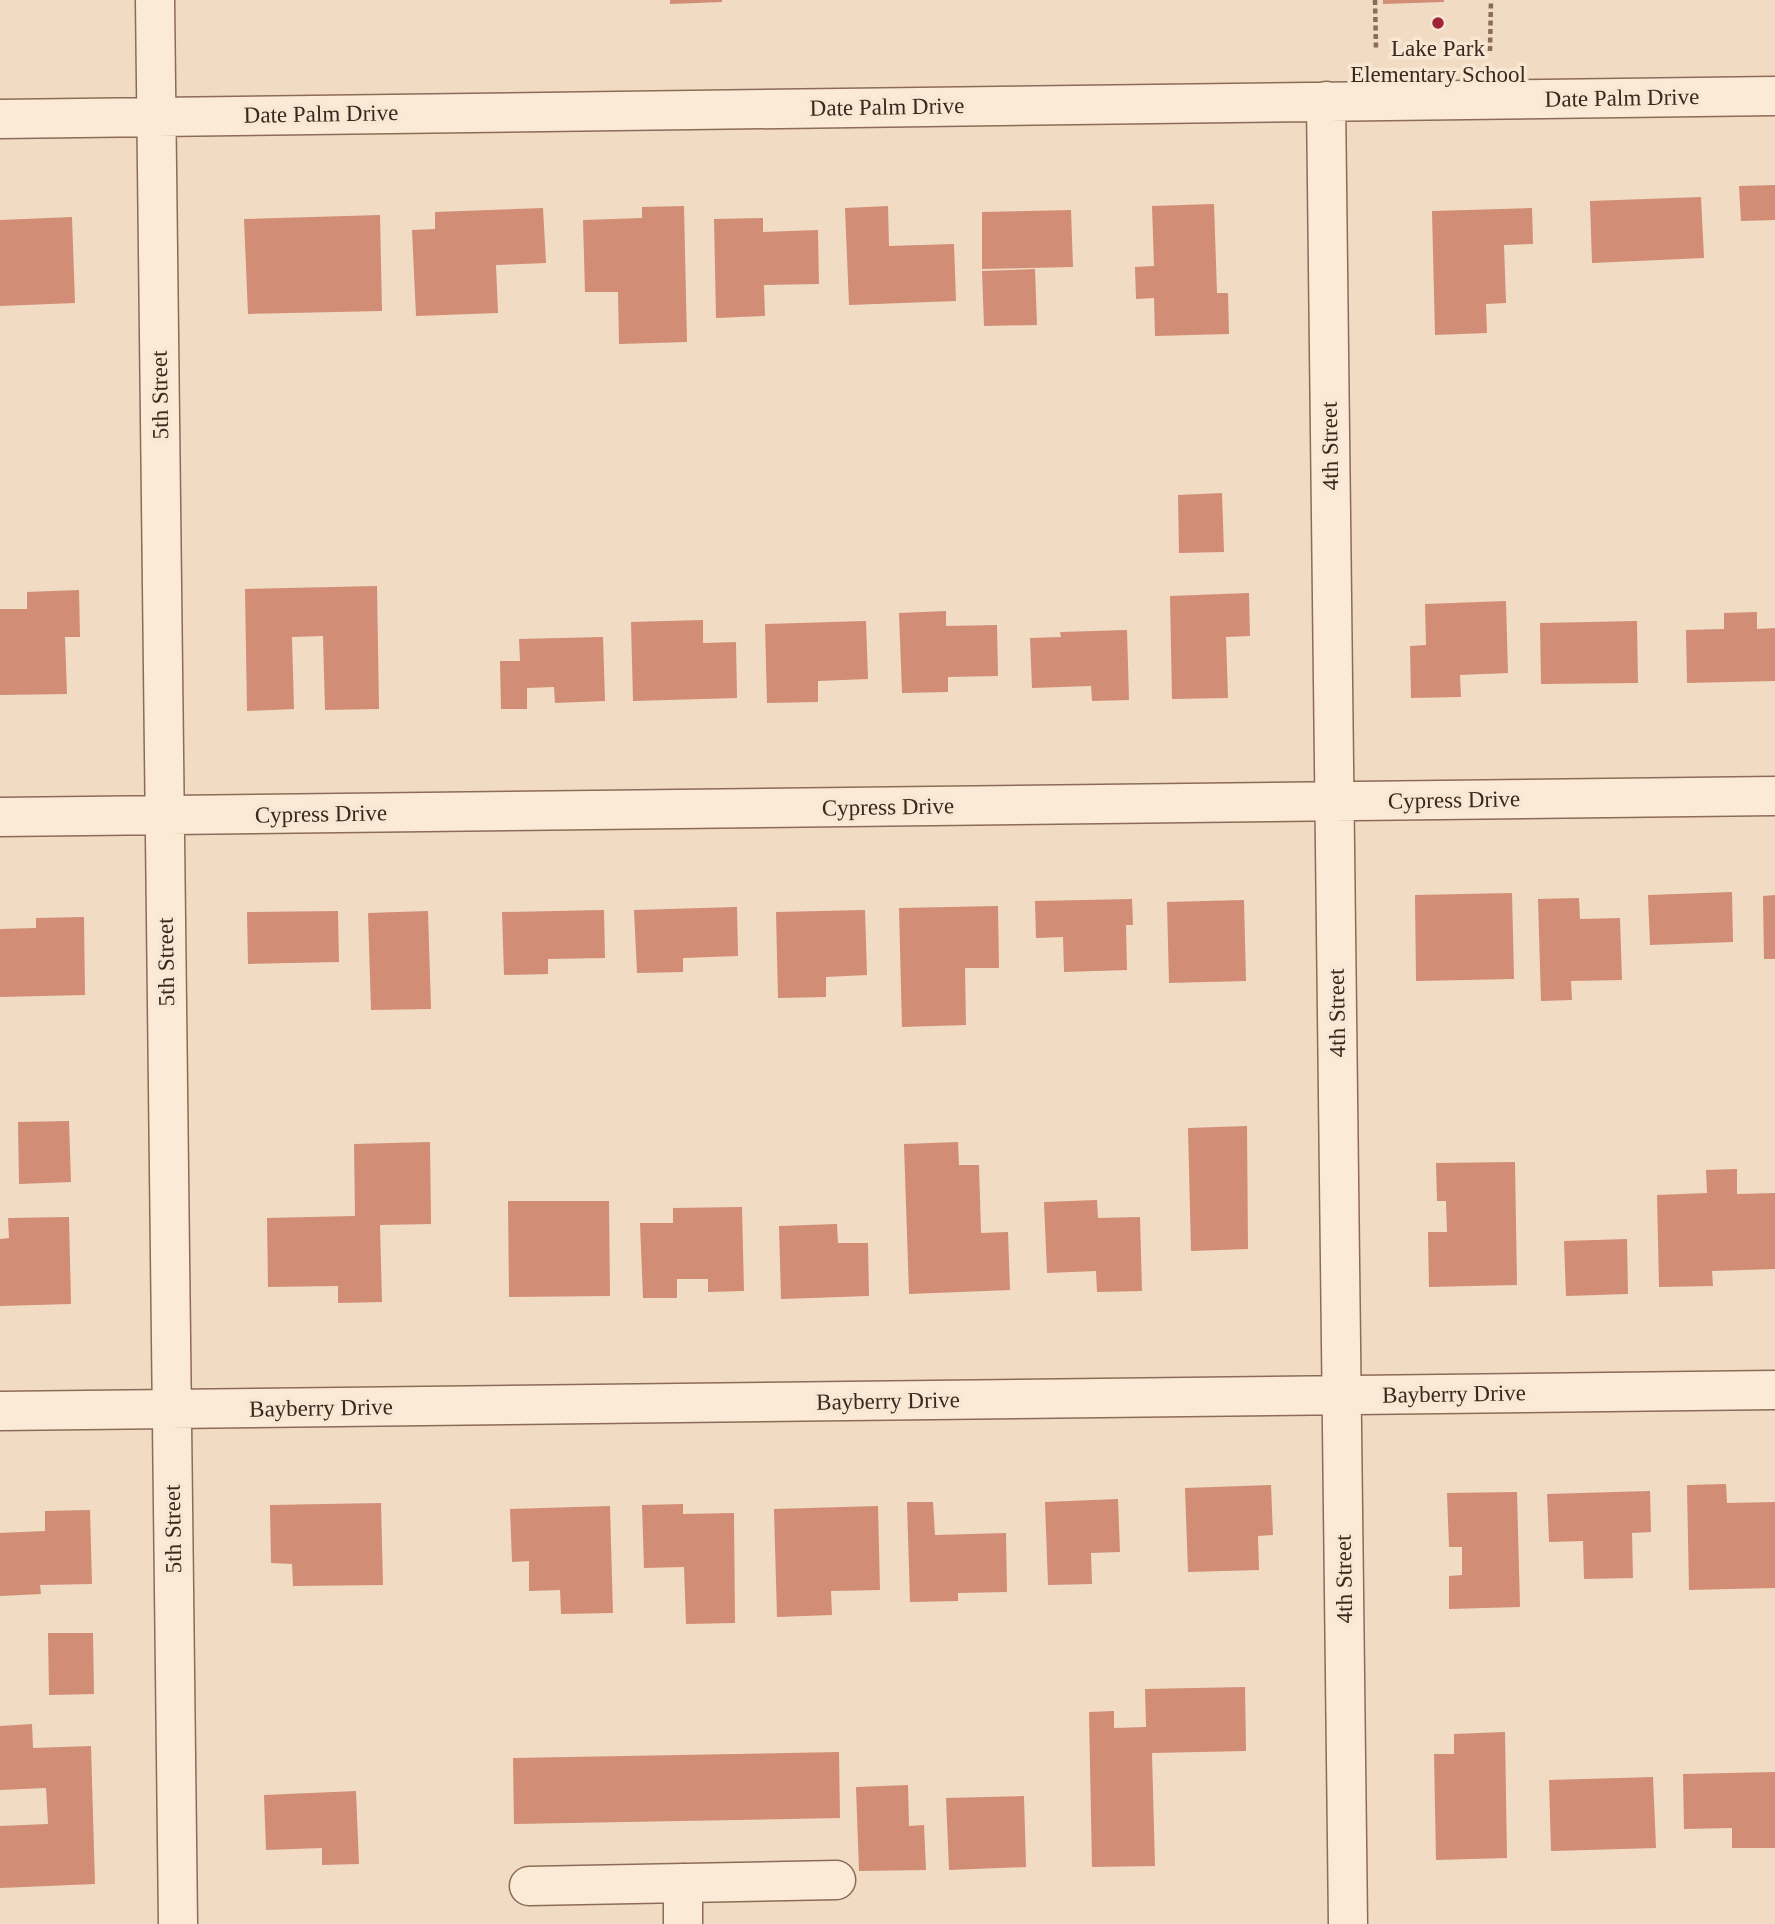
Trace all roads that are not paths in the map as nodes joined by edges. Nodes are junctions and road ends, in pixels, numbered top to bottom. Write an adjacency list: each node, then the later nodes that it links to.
1 (155, 0): 4 (street, 5th Street)
2 (1775, 96): 3 (street, Date Palm Drive)
3 (1326, 101): 4 (street, Date Palm Drive); 7 (street, 4th Street)
4 (156, 116): 5 (street, Date Palm Drive); 8 (street, 5th Street)
5 (0, 119)
6 (1775, 796): 7 (street, Cypress Drive)
7 (1335, 801): 8 (street, Cypress Drive); 11 (street, 4th Street)
8 (164, 816): 9 (street, Cypress Drive); 12 (street, 5th Street)
9 (0, 817)
10 (1775, 1390): 11 (street, Bayberry Drive)
11 (1342, 1395): 12 (street, Bayberry Drive); 19 (street, 4th Street)
12 (172, 1409): 13 (street, Bayberry Drive); 17 (street, 5th Street)
13 (0, 1411)
14 (836, 1880): 15 (street)
15 (682, 1883): 16 (street); 18 (street)
16 (529, 1886)
17 (178, 1924)
18 (683, 1924)
19 (1348, 1924)

